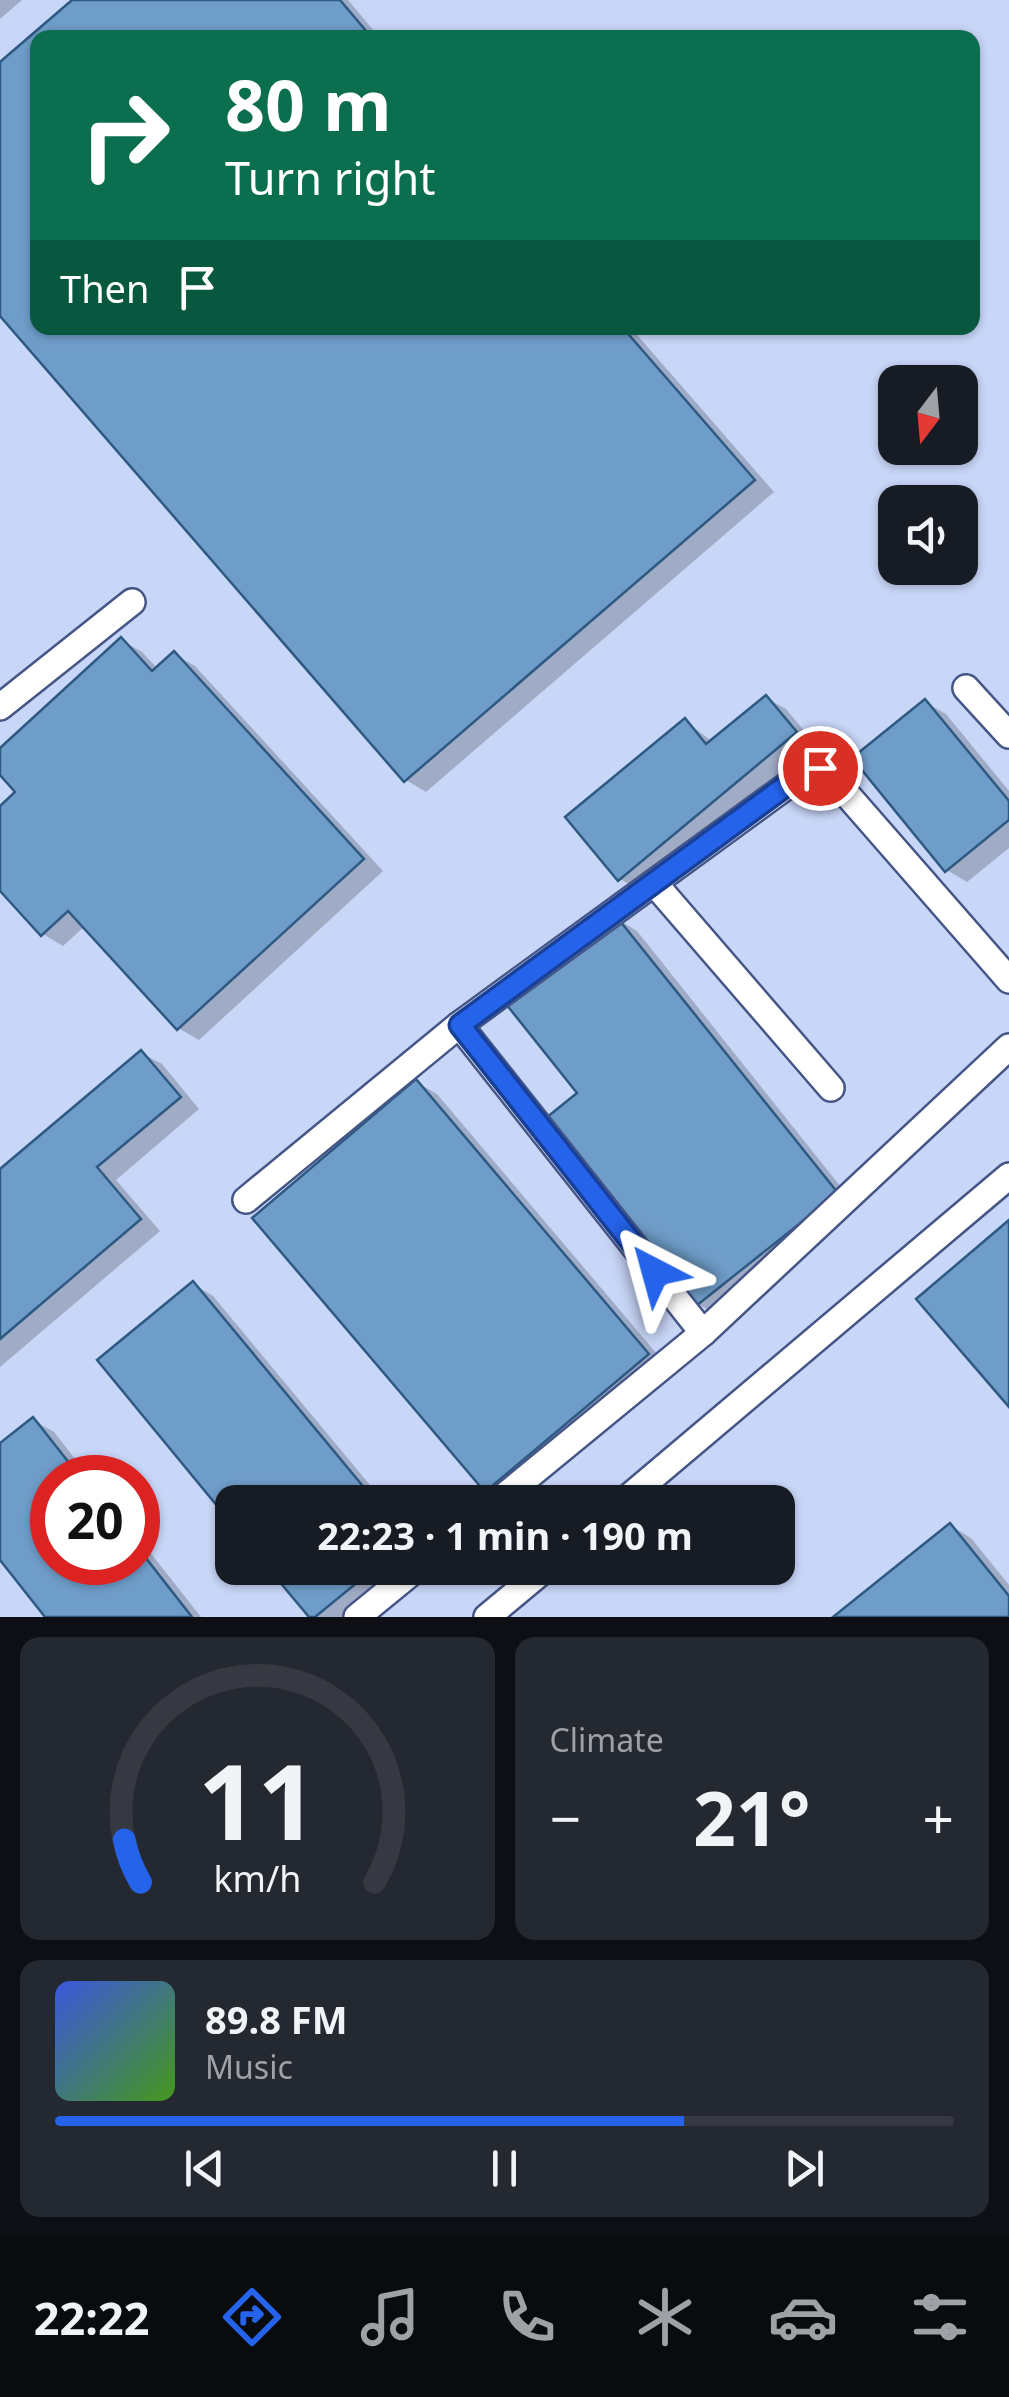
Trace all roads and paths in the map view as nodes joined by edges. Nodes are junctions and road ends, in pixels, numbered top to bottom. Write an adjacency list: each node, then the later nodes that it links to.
1 (132, 602): 3 (lane)
2 (966, 688): 4 (lane)
3 (0, 707)
4 (1009, 735)
5 (654, 883): 6 (lane); 7 (lane); 9 (lane)
6 (1009, 980)
7 (460, 1025): 11 (lane); 12 (lane)
8 (1009, 1047): 12 (lane)
9 (831, 1088)
10 (1009, 1176): 14 (lane)
11 (246, 1200)
12 (704, 1333): 13 (lane)
13 (517, 1485)
14 (642, 1485)
15 (396, 1585): 17 (lane)
16 (526, 1585): 18 (lane)
17 (357, 1617)
18 (487, 1617)

